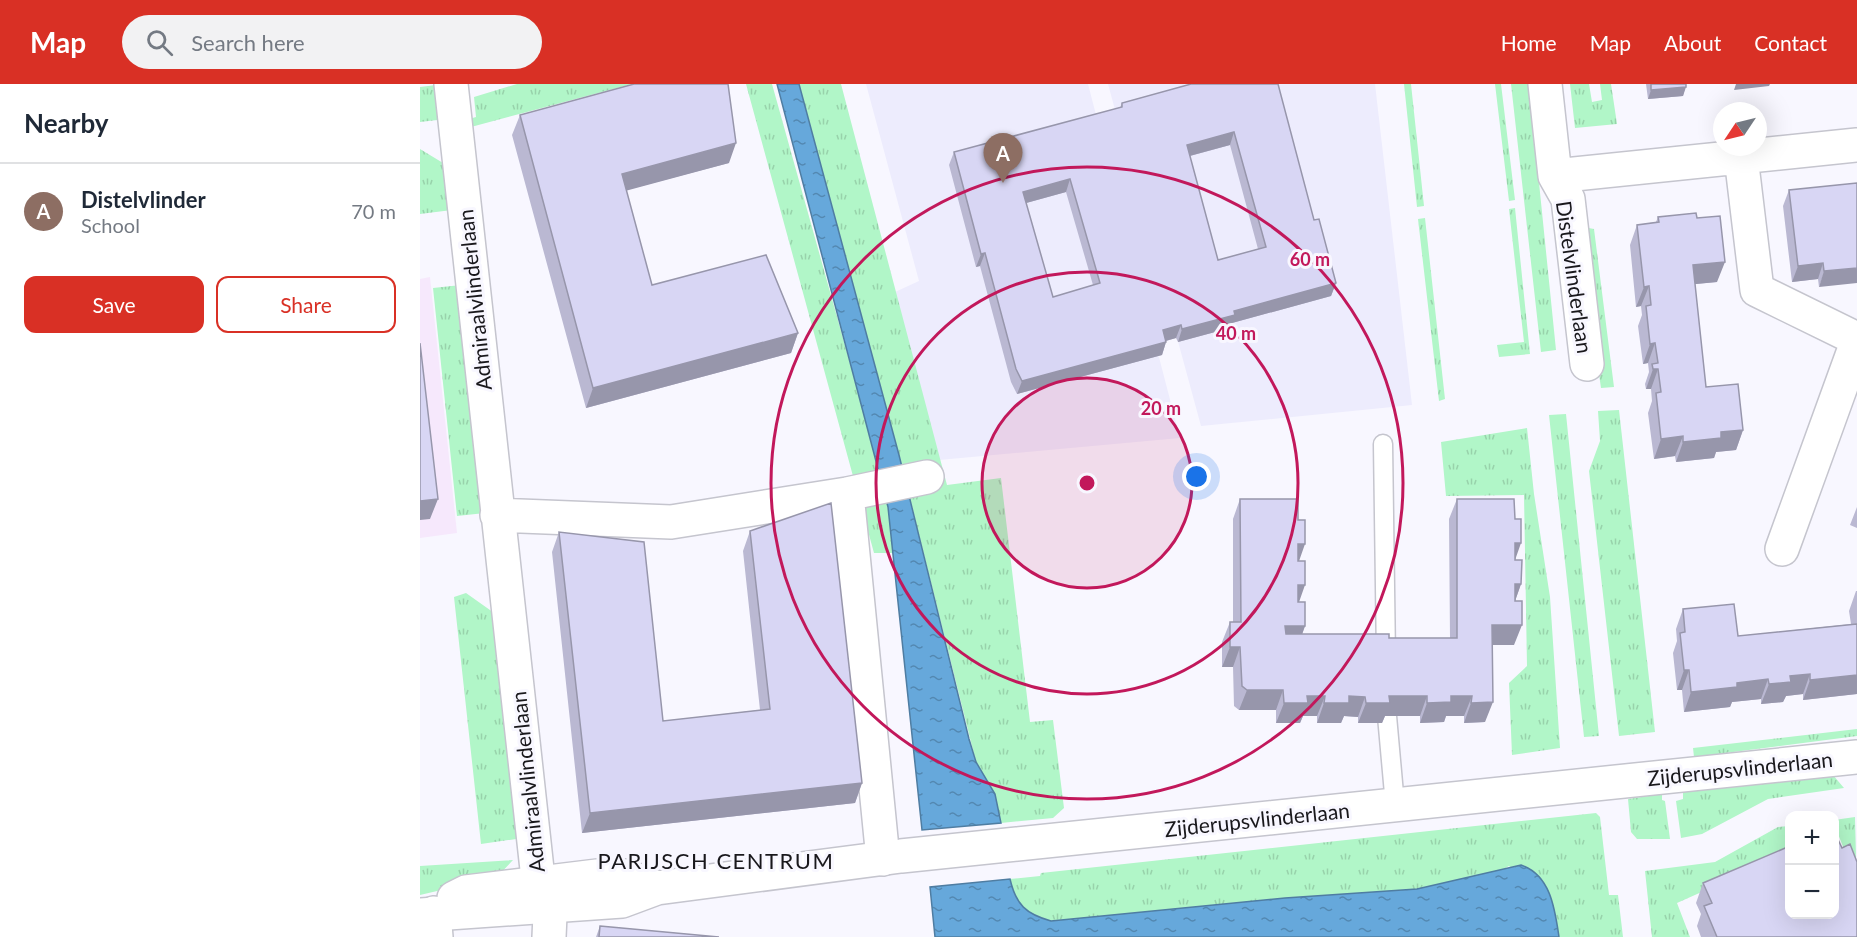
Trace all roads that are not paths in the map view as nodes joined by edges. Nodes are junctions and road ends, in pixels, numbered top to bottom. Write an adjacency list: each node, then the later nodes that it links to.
1 (451, 84): 11 (street, Admiraalvlinderlaan)
2 (1545, 84): 5 (street, Distelvlinderlaan)
3 (1857, 146): 4 (street)
4 (1740, 157): 5 (street); 6 (street)
5 (1555, 176): 7 (street, Distelvlinderlaan)
6 (1857, 340): 12 (street)
7 (1587, 364)
8 (1383, 444): 13 (lane)
9 (927, 477): 10 (street)
10 (846, 494): 11 (street); 17 (street)
11 (498, 515): 18 (street, Admiraalvlinderlaan)
12 (1782, 549)
13 (1386, 658)
14 (1387, 716): 16 (lane)
15 (1857, 757): 16 (street, Zijderupsvlinderlaan)
16 (1395, 804): 17 (street, Zijderupsvlinderlaan)
17 (892, 857): 18 (street, Zijderupsvlinderlaan)
18 (543, 909): 19 (street, Zijderupsvlinderlaan)
19 (430, 922)

